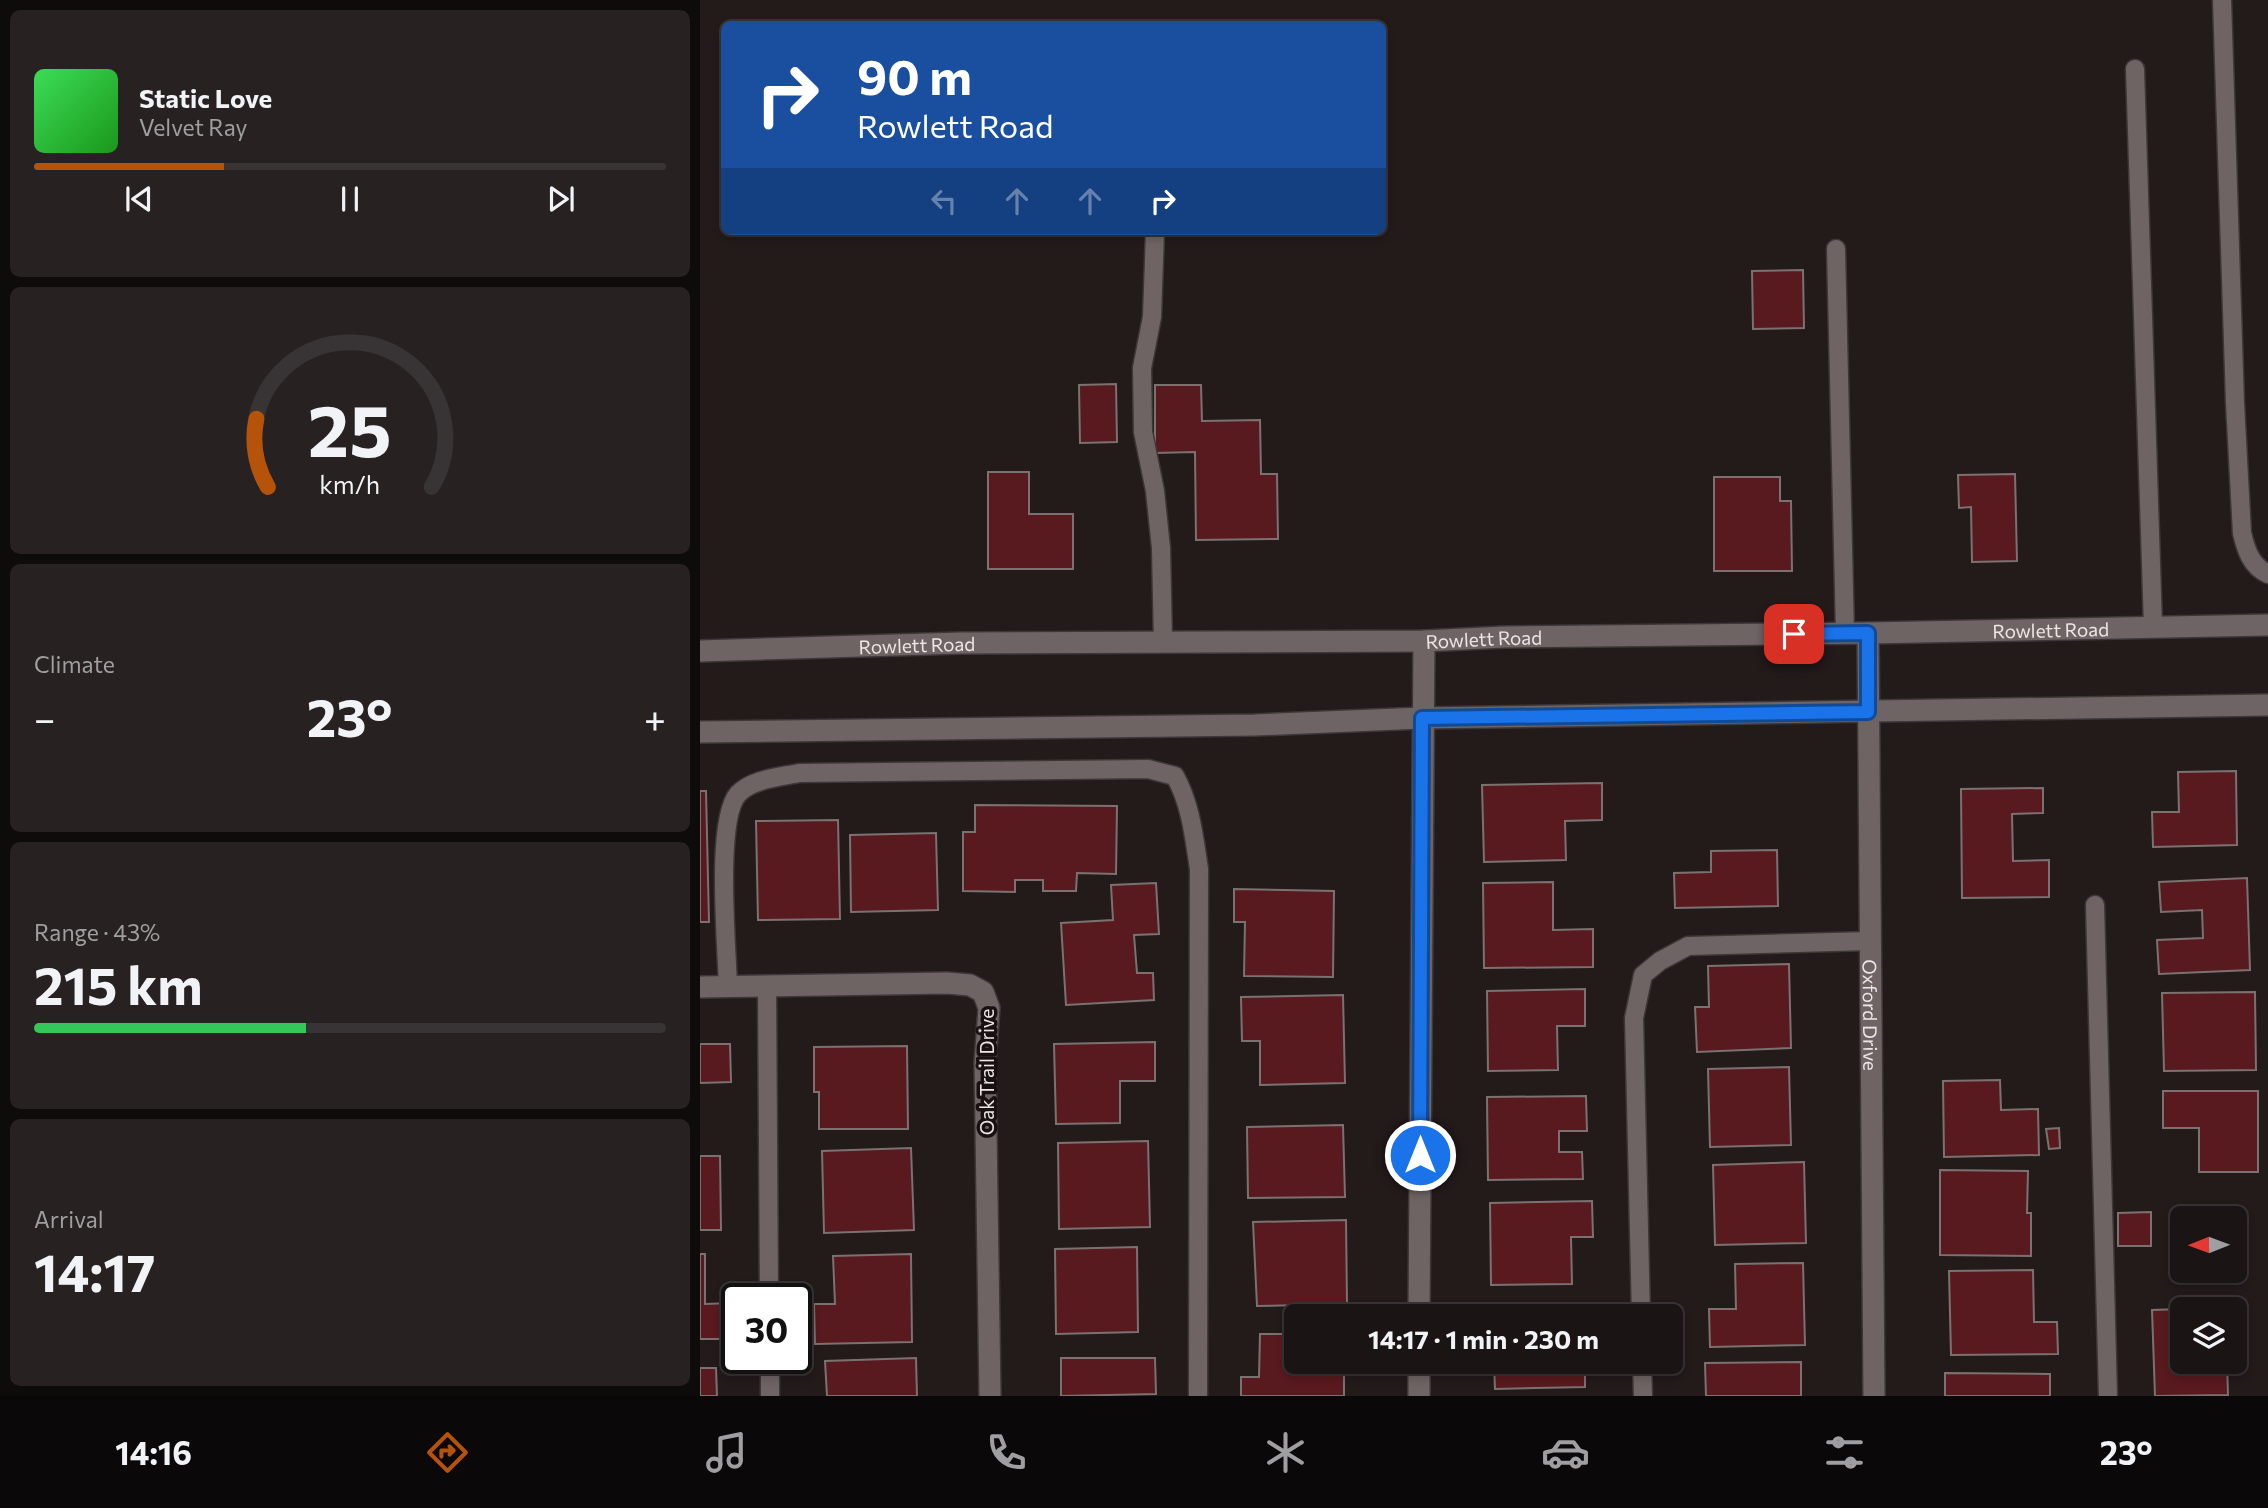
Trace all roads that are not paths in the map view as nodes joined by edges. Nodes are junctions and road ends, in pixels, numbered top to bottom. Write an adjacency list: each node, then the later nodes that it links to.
1 (2222, 0): 5 (lane)
2 (2135, 69): 7 (lane)
3 (1155, 235): 11 (lane)
4 (1836, 249): 8 (lane)
5 (2268, 574)
6 (2268, 625): 7 (main road, Rowlett Road)
7 (2153, 626): 9 (main road, Rowlett Road)
8 (1844, 633): 9 (main road, Rowlett Road); 10 (main road, Rowlett Road)
9 (1868, 633): 14 (main road, Oxford Drive)
10 (1424, 640): 11 (main road, Rowlett Road); 15 (main road)
11 (1163, 642): 12 (main road, Rowlett Road)
12 (700, 651)
13 (2268, 705): 14 (main road)
14 (1868, 712): 15 (main road); 18 (main road, Oxford Drive)
15 (1422, 718): 16 (main road); 23 (main road)
16 (700, 732)
17 (2095, 905): 34 (lane)
18 (1870, 941): 24 (lane); 33 (main road, Oxford Drive)
19 (767, 986): 20 (main road, Oak Trail Drive); 22 (lane); 29 (main road, Oak Trail Drive)
20 (728, 987): 21 (main road, Oak Trail Drive); 30 (lane)
21 (700, 988)
22 (769, 1283)
23 (1419, 1304)
24 (1641, 1304)
25 (770, 1374): 28 (lane)
26 (1419, 1374): 31 (main road)
27 (1642, 1374): 32 (lane)
28 (770, 1396)
29 (990, 1396)
30 (1198, 1396)
31 (1419, 1396)
32 (1643, 1396)
33 (1874, 1396)
34 (2108, 1396)

